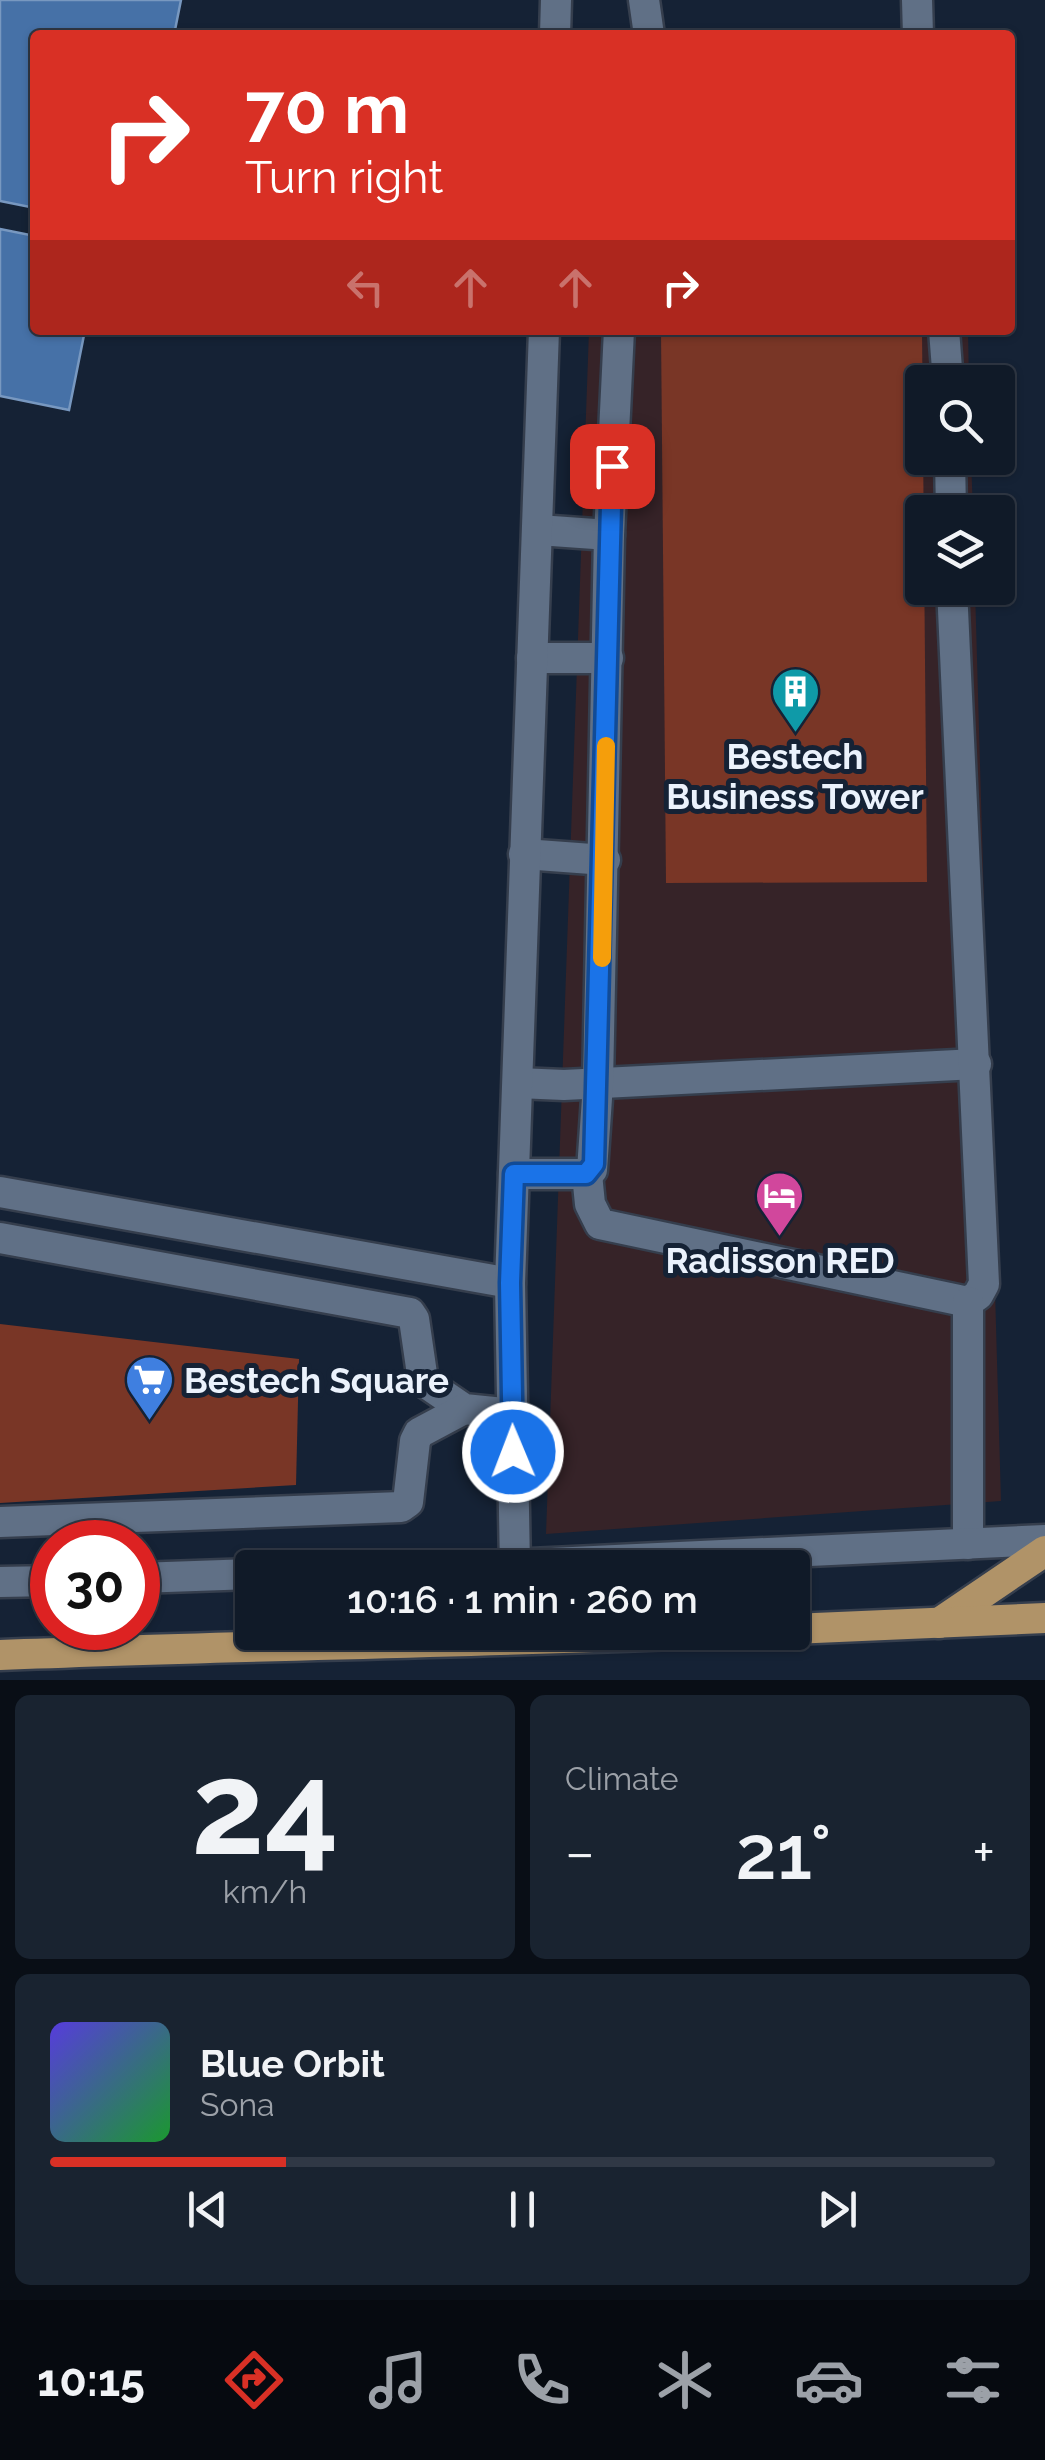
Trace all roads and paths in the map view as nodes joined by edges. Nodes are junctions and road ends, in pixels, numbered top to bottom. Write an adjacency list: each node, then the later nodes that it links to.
1 (556, 0): 4 (street)
2 (644, 0): 5 (street)
3 (917, 0): 6 (street)
4 (554, 30)
5 (648, 30)
6 (918, 30)
7 (544, 335): 11 (street)
8 (619, 335): 12 (street)
9 (944, 335): 10 (street)
10 (947, 365)
11 (538, 530): 12 (street); 14 (street)
12 (610, 535): 15 (street)
13 (953, 605): 18 (street)
14 (532, 658): 15 (street); 16 (street)
15 (608, 658): 17 (street)
16 (524, 854): 17 (street); 19 (street)
17 (604, 860): 20 (street)
18 (976, 1064): 20 (street); 26 (street)
19 (518, 1083): 20 (street); 21 (street)
20 (598, 1084): 22 (street)
21 (514, 1174): 22 (street); 25 (street)
22 (586, 1174): 26 (street)
23 (0, 1192): 25 (street)
24 (0, 1238): 27 (street)
25 (510, 1283): 28 (street)
26 (968, 1302): 31 (street)
27 (464, 1409): 28 (street); 29 (street)
28 (512, 1414): 32 (street)
29 (0, 1522)
30 (1045, 1540): 31 (street)
31 (968, 1544): 34 (street)
32 (515, 1550)
33 (1045, 1551): 40 (main road)
34 (810, 1552)
35 (235, 1575): 36 (street)
36 (160, 1577)
37 (30, 1581): 38 (street)
38 (0, 1582)
39 (1045, 1618): 40 (main road)
40 (939, 1623): 41 (main road)
41 (810, 1628)
42 (235, 1646): 43 (main road)
43 (0, 1655)

